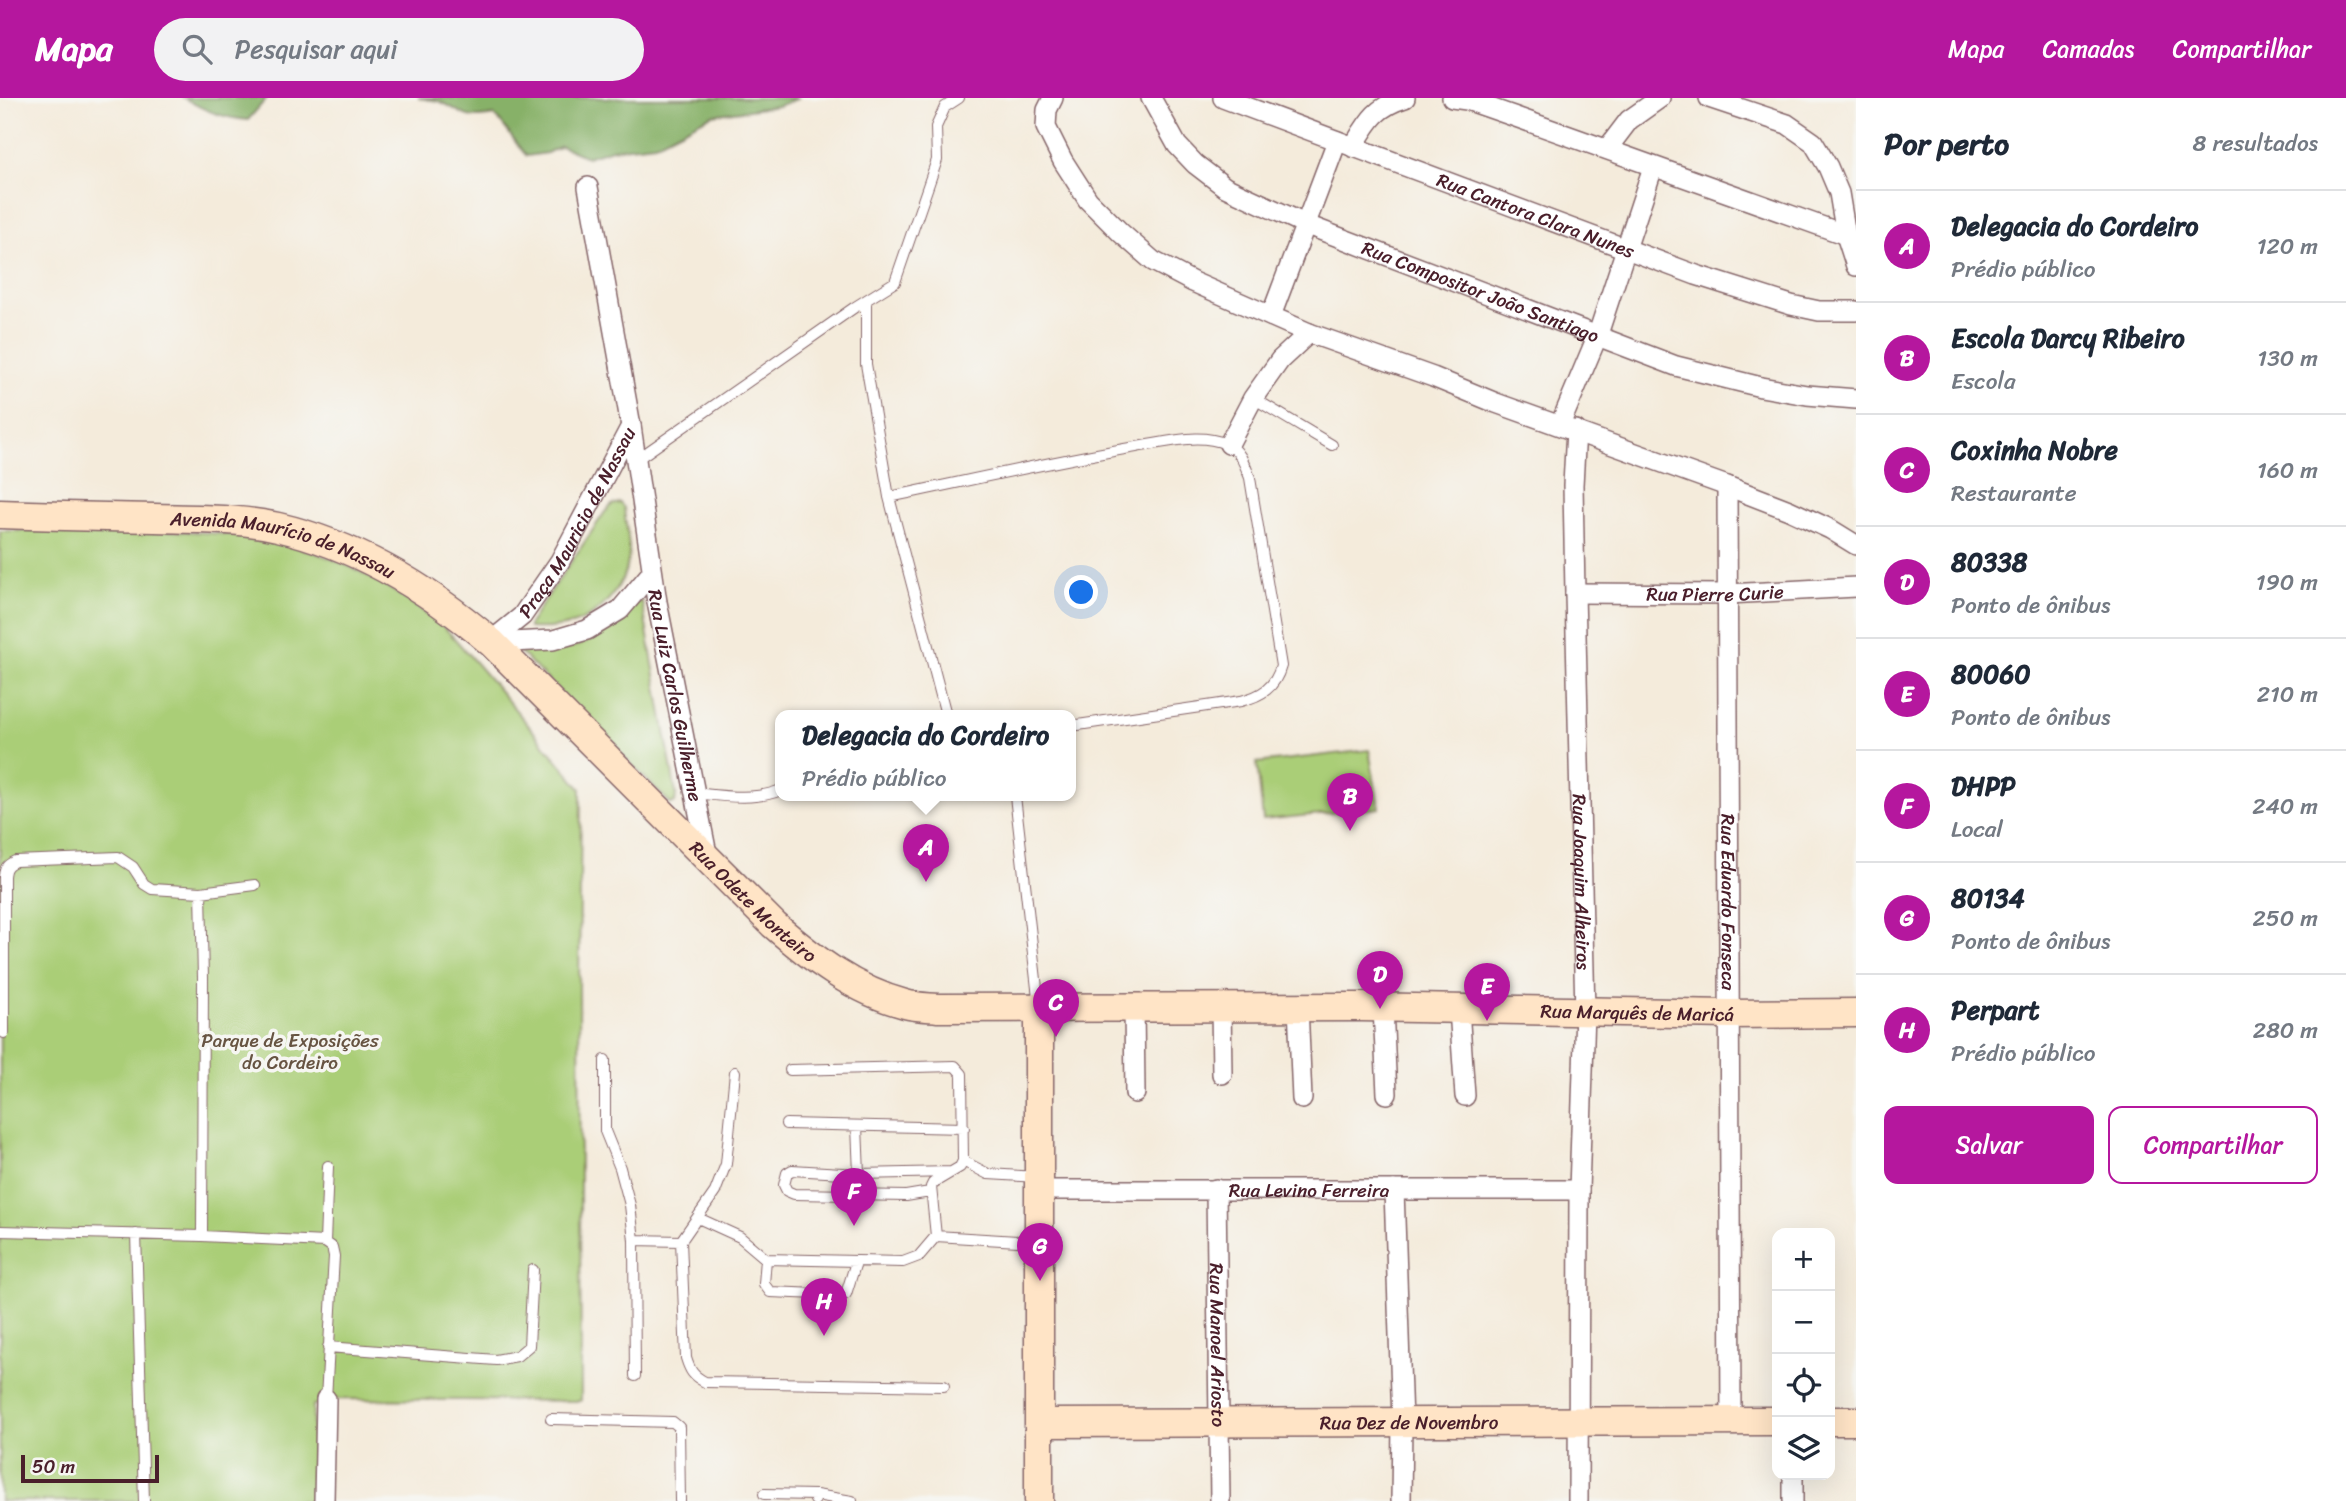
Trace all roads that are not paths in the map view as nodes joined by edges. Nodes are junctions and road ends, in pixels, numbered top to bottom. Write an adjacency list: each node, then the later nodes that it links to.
1 (958, 98): 17 (lane)
2 (1053, 98): 19 (street)
3 (1151, 98): 13 (street, Rua Compositor João Santiago)
4 (1223, 98): 9 (street, Rua Cantora Clara Nunes)
5 (1405, 98): 9 (street)
6 (1452, 98): 10 (street)
7 (1660, 98): 10 (street)
8 (1710, 98): 14 (street)
9 (1345, 144): 13 (street); 15 (street, Rua Cantora Clara Nunes)
10 (1607, 149): 11 (street)
11 (1653, 167): 14 (street); 15 (street, Rua Joaquim Alheiros)
12 (588, 187): 24 (street)
13 (1307, 225): 19 (street); 21 (street, Rua Compositor João Santiago)
14 (1846, 235): 16 (street)
15 (1626, 249): 18 (street, Rua Cantora Clara Nunes); 21 (street, Rua Joaquim Alheiros)
16 (1856, 266)
17 (866, 301): 28 (lane); 30 (lane)
18 (1856, 311)
19 (1271, 316): 20 (street)
20 (1309, 333): 22 (street); 25 (street)
21 (1597, 337): 23 (street, Rua Compositor João Santiago); 25 (street, Rua Joaquim Alheiros)
22 (1253, 398): 26 (street); 27 (lane)
23 (1856, 399)
24 (631, 426): 28 (street, Praça Mauricio de Nassau); 37 (street, Praça Mauricio de Nassau)
25 (1568, 428): 29 (street); 35 (street, Rua Joaquim Alheiros)
26 (1229, 444): 30 (lane); 40 (lane)
27 (1332, 445)
28 (636, 460): 33 (street, Praça Mauricio de Nassau)
29 (1727, 486): 32 (street); 36 (street, Rua Eduardo Fonseca)
30 (889, 497): 39 (lane)
31 (0, 514): 37 (main road, Avenida Maurício de Nassau)
32 (1856, 545)
33 (652, 572): 37 (street, Praça Mauricio de Nassau); 42 (street, Rua Luiz Carlos Guilherme)
34 (1856, 587): 36 (street, Rua Pierre Curie)
35 (1575, 593): 36 (street, Rua Pierre Curie); 53 (street, Rua Joaquim Alheiros)
36 (1728, 594): 55 (street, Rua Eduardo Fonseca)
37 (491, 642): 38 (main road, Avenida Maurício de Nassau)
38 (526, 678): 44 (main road, Rua Odete Monteiro)
39 (943, 710)
40 (1076, 725)
41 (775, 792): 42 (lane)
42 (695, 793): 44 (street, Rua Luiz Carlos Guilherme)
43 (1016, 801): 47 (lane)
44 (708, 860): 47 (main road, Rua Odete Monteiro)
45 (255, 885): 46 (lane)
46 (201, 892): 56 (lane); 80 (lane)
47 (1039, 1006): 48 (main road, Rua Marquês de Maricá); 72 (main road)
48 (1134, 1006): 49 (main road, Rua Marquês de Maricá); 61 (street)
49 (1221, 1006): 50 (main road, Rua Marquês de Maricá); 60 (street)
50 (1298, 1006): 51 (main road, Rua Marquês de Maricá); 64 (street)
51 (1383, 1007): 52 (main road, Rua Marquês de Maricá); 62 (street)
52 (1459, 1009): 53 (main road, Rua Marquês de Maricá); 63 (street)
53 (1586, 1012): 55 (main road, Rua Marquês de Maricá); 75 (street, Rua Joaquim Alheiros)
54 (1856, 1013): 55 (main road, Rua Marquês de Maricá)
55 (1729, 1014): 94 (street, Rua Eduardo Fonseca)
56 (4, 1033)
57 (605, 1060): 82 (lane)
58 (790, 1070): 67 (lane)
59 (734, 1072): 77 (lane)
60 (1222, 1074)
61 (1135, 1093)
62 (1387, 1094)
63 (1465, 1096)
64 (1302, 1099)
65 (786, 1124): 66 (lane)
66 (857, 1126): 67 (lane); 71 (lane)
67 (964, 1128): 68 (lane)
68 (963, 1161): 70 (lane); 72 (lane)
69 (328, 1166): 84 (lane)
70 (951, 1172): 71 (lane); 76 (lane)
71 (859, 1174): 76 (lane)
72 (1038, 1184): 73 (street, Rua Levino Ferreira); 85 (main road)
73 (1216, 1189): 74 (street, Rua Levino Ferreira); 101 (street, Rua Manoel Ariosto)
74 (1394, 1190): 75 (street, Rua Levino Ferreira); 98 (street)
75 (1579, 1190): 99 (street, Rua Joaquim Alheiros)
76 (930, 1192): 81 (lane)
77 (698, 1218): 83 (lane); 86 (lane)
78 (0, 1231): 79 (lane)
79 (136, 1234): 80 (lane); 105 (lane)
80 (202, 1236): 84 (lane)
81 (936, 1236): 85 (lane); 87 (lane)
82 (634, 1240): 83 (lane); 90 (lane)
83 (681, 1241): 91 (lane)
84 (325, 1242): 89 (lane)
85 (1039, 1242): 100 (main road)
86 (766, 1259): 87 (lane); 87 (lane)
87 (856, 1262)
88 (533, 1270): 89 (lane)
89 (328, 1347): 92 (lane)
90 (635, 1376)
91 (944, 1386)
92 (326, 1399): 106 (street)
93 (551, 1419): 107 (lane)
94 (1731, 1421): 95 (main road, Rua Dez de Novembro); 99 (main road, Rua Dez de Novembro)
95 (1772, 1421)
96 (1835, 1421): 97 (main road)
97 (1856, 1421)
98 (1402, 1422): 99 (main road, Rua Dez de Novembro); 101 (main road, Rua Dez de Novembro); 111 (street)
99 (1578, 1422): 112 (street, Rua Joaquim Alheiros)
100 (1041, 1423): 101 (main road, Rua Dez de Novembro); 109 (main road)
101 (1220, 1423): 110 (street, Rua Manoel Ariosto)
102 (1793, 1480): 113 (street)
103 (764, 1494): 104 (lane)
104 (816, 1498): 108 (lane)
105 (144, 1501)
106 (324, 1501)
107 (680, 1501)
108 (852, 1501)
109 (1039, 1501)
110 (1220, 1501)
111 (1401, 1501)
112 (1578, 1501)
113 (1793, 1501)

